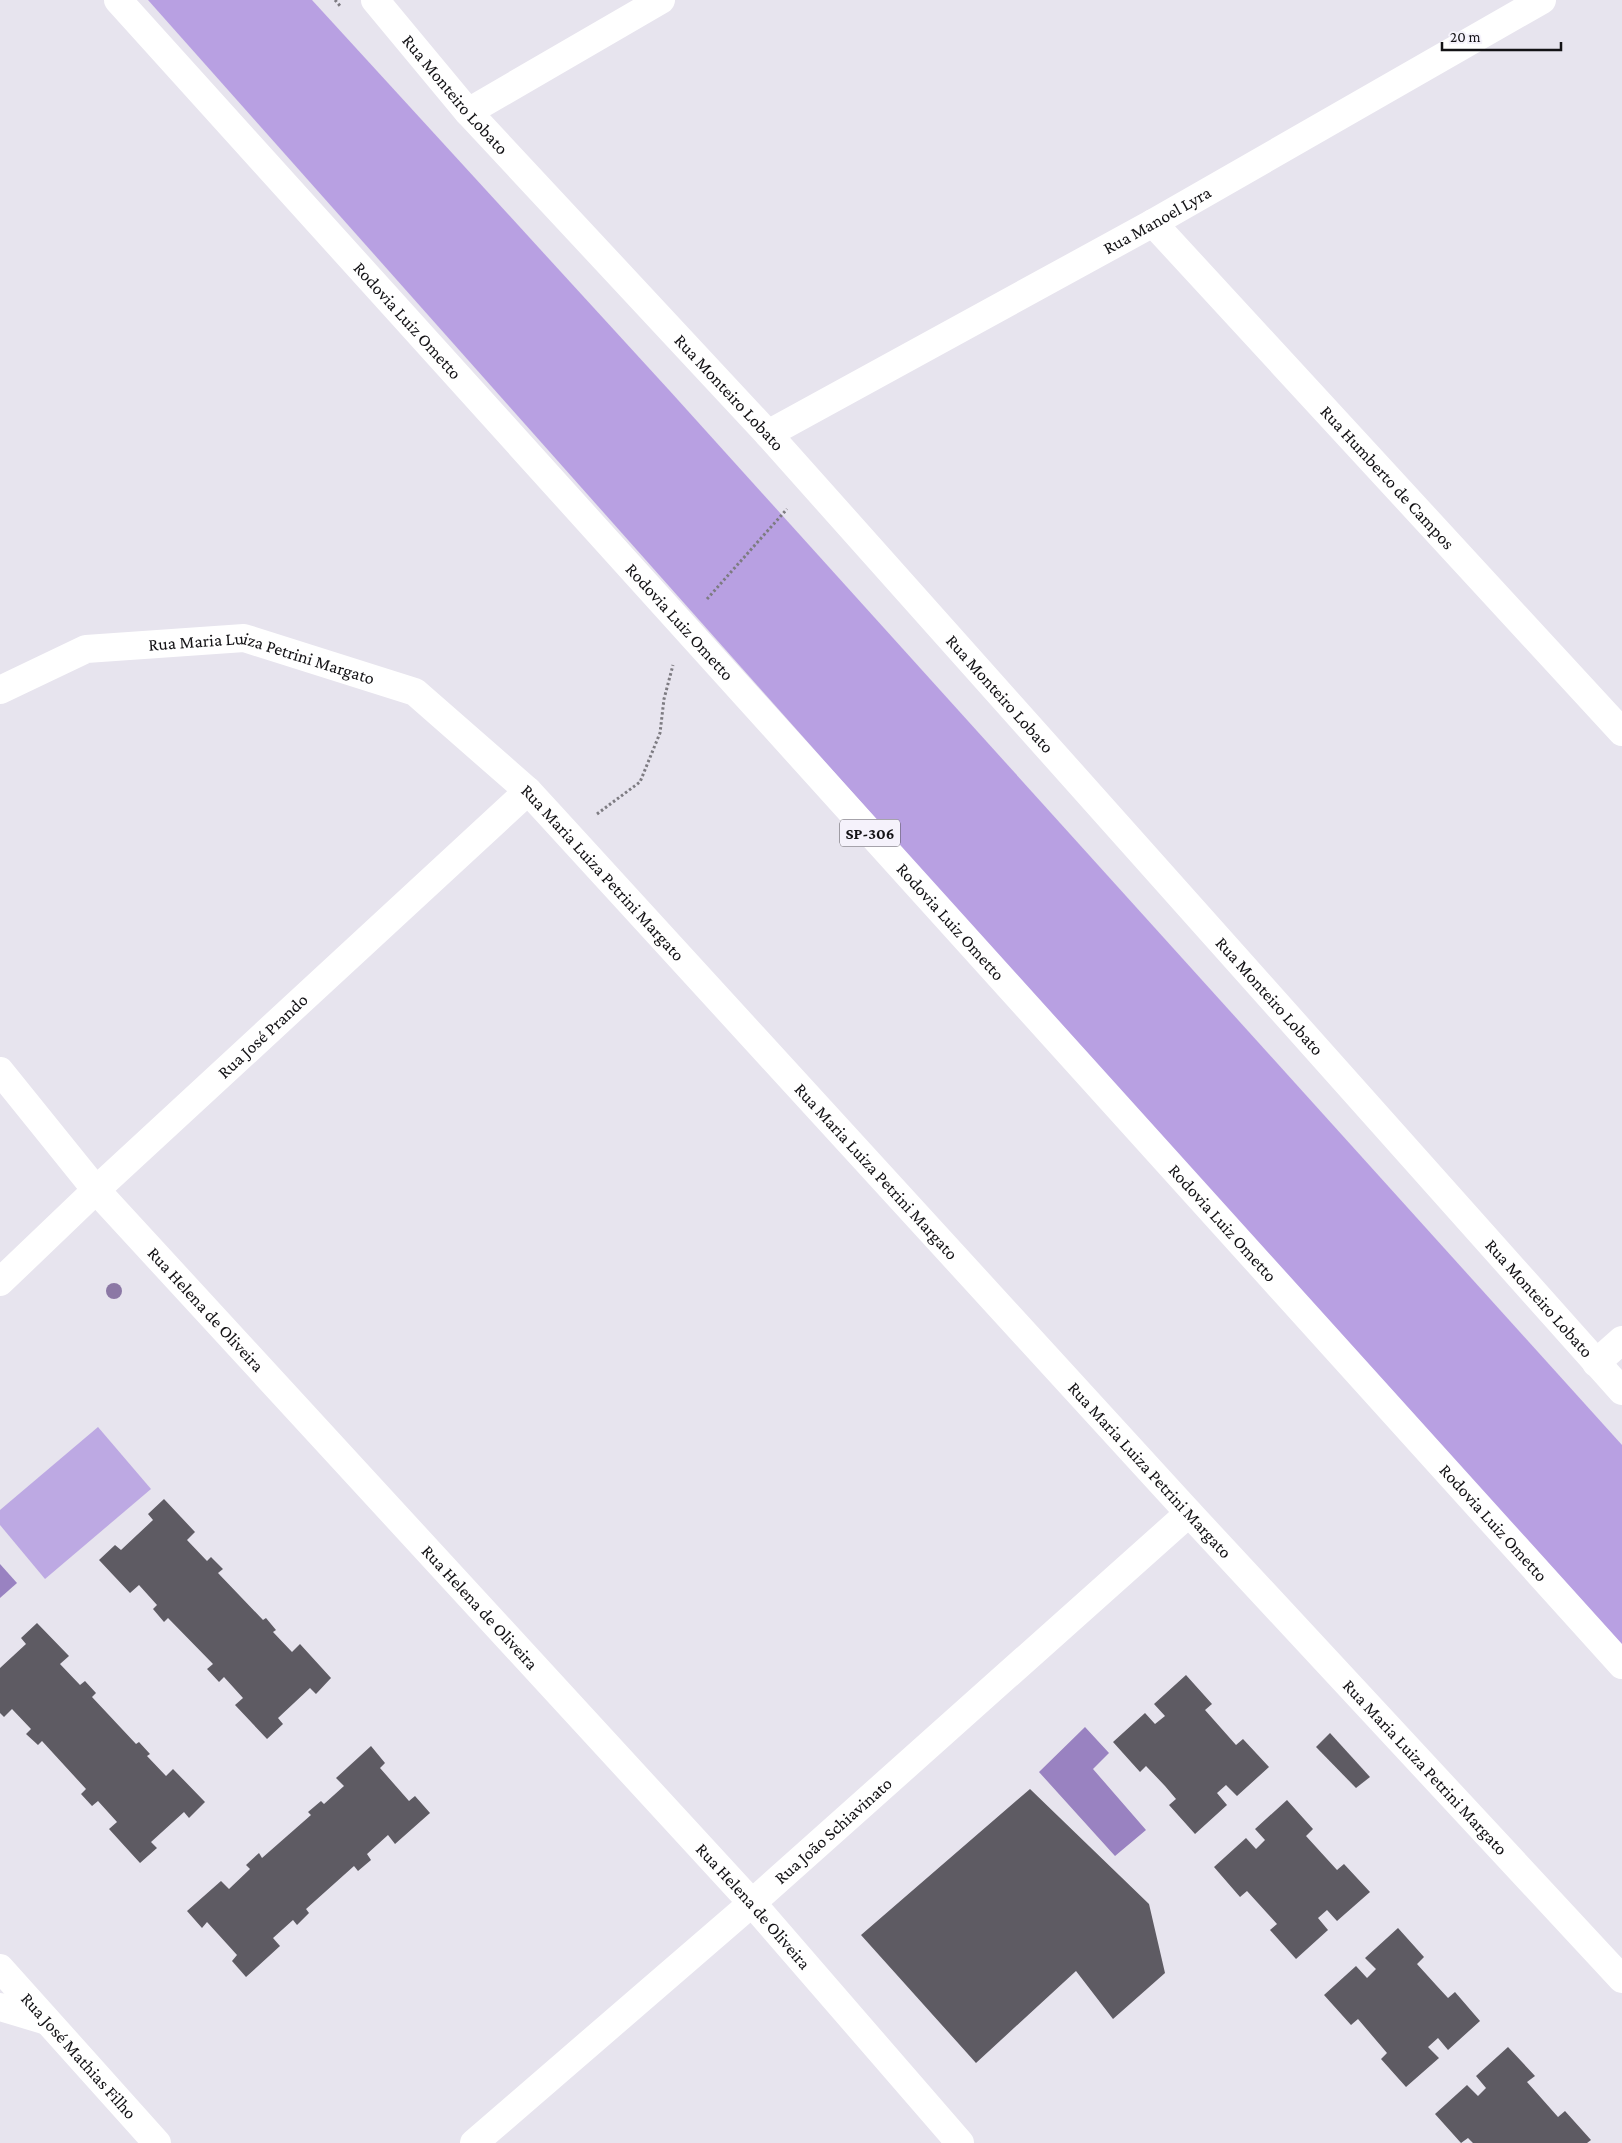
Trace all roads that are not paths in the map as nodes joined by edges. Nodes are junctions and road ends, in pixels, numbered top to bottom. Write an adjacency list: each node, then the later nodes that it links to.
1 (118, 0): 18 (street, Rodovia Luiz Ometto / SP-306)
2 (375, 0): 5 (street, Rua Monteiro Lobato)
3 (661, 0): 5 (street)
4 (1542, 0): 6 (street, Rua Manoel Lyra)
5 (468, 112): 7 (street, Rua Monteiro Lobato)
6 (1152, 223): 7 (street, Rua Manoel Lyra); 9 (street, Rua Humberto de Campos)
7 (768, 434): 15 (street, Rua Monteiro Lobato)
8 (0, 690): 10 (street, Rua Maria Luiza Petrini Margato)
9 (1622, 732)
10 (528, 791): 12 (street, Rua José Prando); 17 (street, Rua Maria Luiza Petrini Margato)
11 (0, 1072): 12 (street, Rua Helena de Oliveira)
12 (96, 1190): 13 (street, Rua José Prando); 19 (street, Rua Helena de Oliveira)
13 (0, 1282)
14 (1622, 1340): 15 (street)
15 (1596, 1363): 16 (street, Rua Monteiro Lobato)
16 (1622, 1391)
17 (1189, 1513): 19 (street, Rua João Schiavinato); 21 (street, Rua Maria Luiza Petrini Margato)
18 (1622, 1665)
19 (752, 1903): 25 (street, Rua João Schiavinato); 26 (street, Rua Helena de Oliveira)
20 (0, 1968): 23 (street, Rua José Mathias Filho)
21 (1622, 1979)
22 (0, 2007): 23 (street)
23 (48, 2021): 24 (street, Rua José Mathias Filho)
24 (157, 2143)
25 (474, 2143)
26 (960, 2143)

